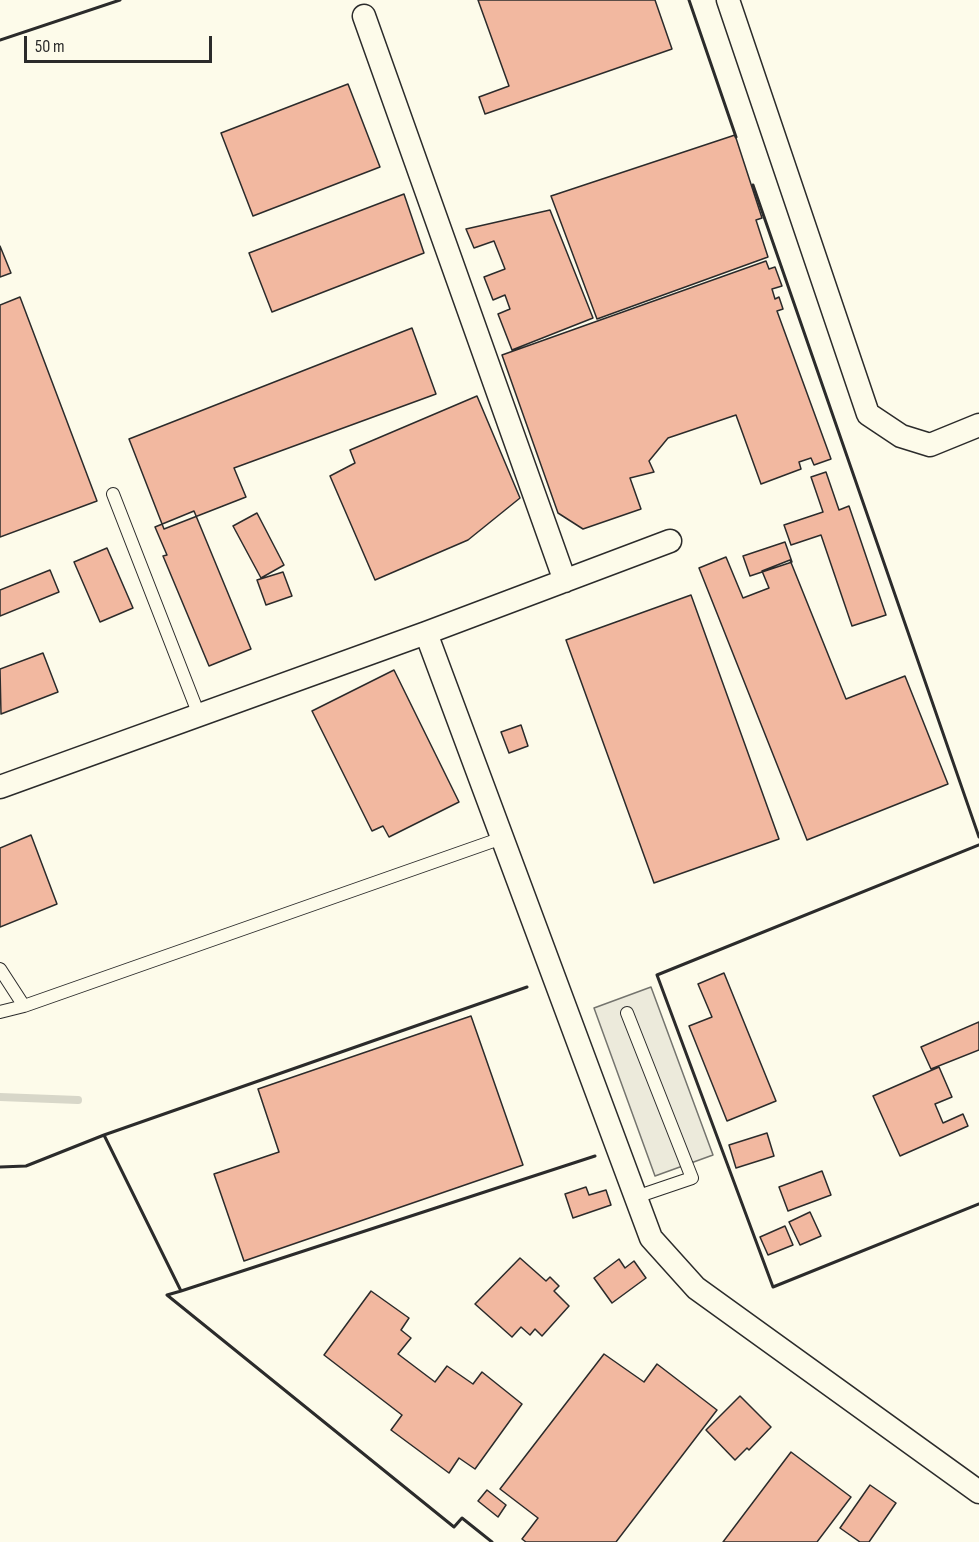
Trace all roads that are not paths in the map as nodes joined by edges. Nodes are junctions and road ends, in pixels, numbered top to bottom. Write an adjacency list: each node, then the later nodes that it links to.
1 (728, 0): 3 (street)
2 (364, 16): 6 (street)
3 (979, 425)
4 (113, 494): 8 (lane)
5 (670, 541): 6 (street)
6 (565, 581): 7 (street)
7 (426, 633): 8 (street); 10 (street)
8 (200, 715): 9 (street)
9 (0, 787)
10 (502, 838): 12 (lane); 15 (street)
11 (0, 969): 12 (lane)
12 (24, 1006): 13 (lane)
13 (0, 1012)
14 (627, 1013): 15 (lane)
15 (636, 1197): 16 (street)
16 (979, 1492)

